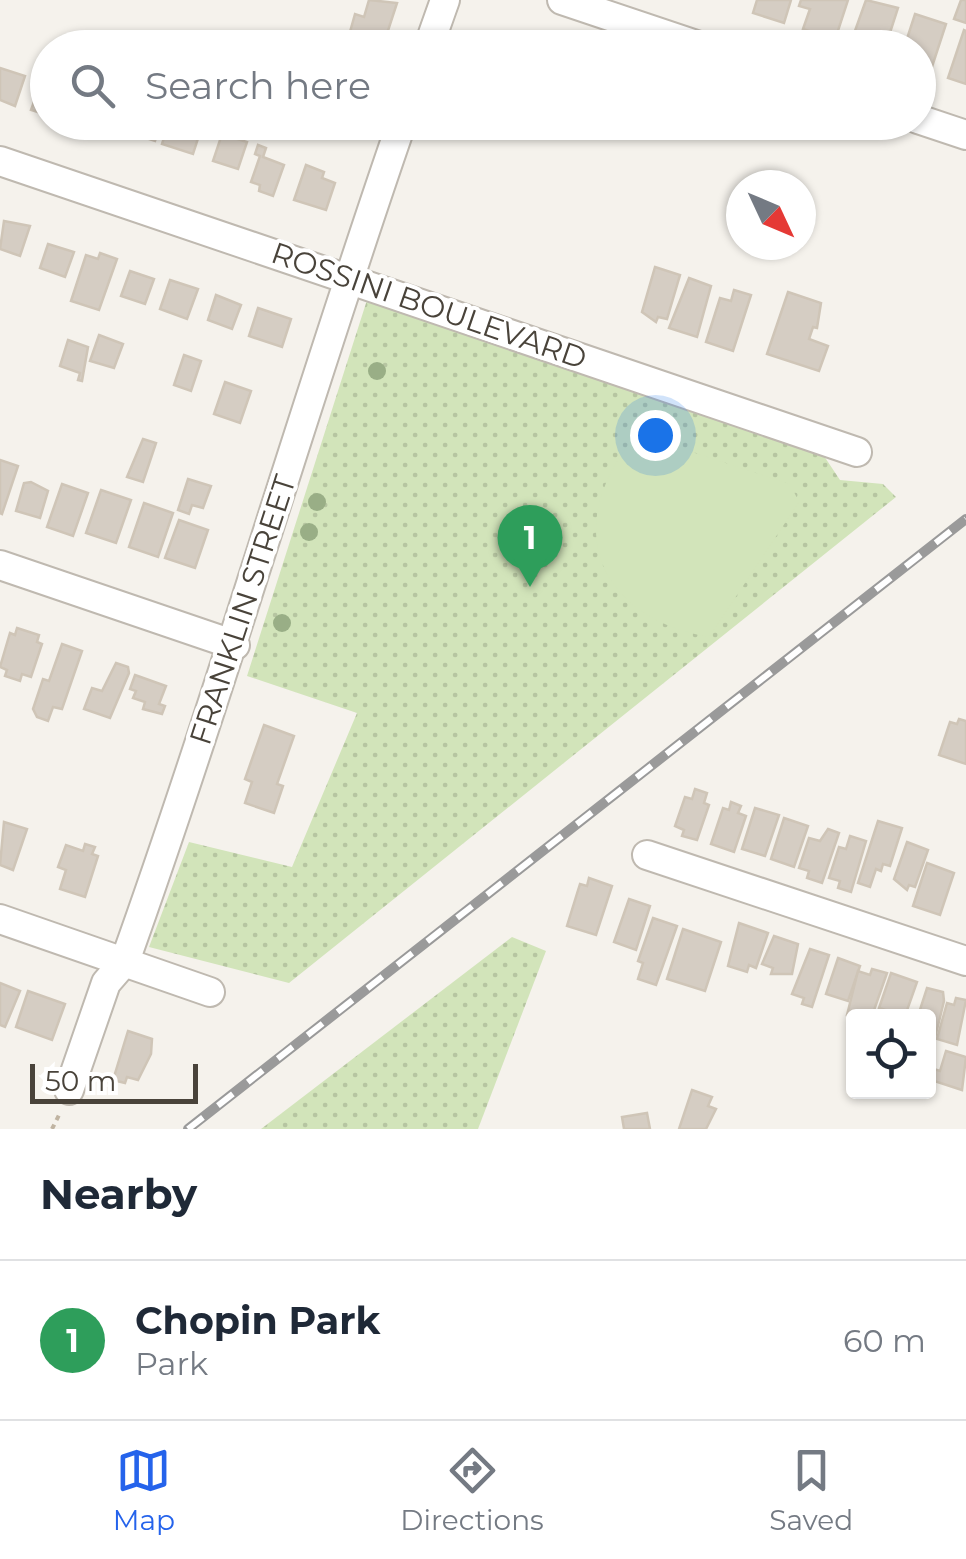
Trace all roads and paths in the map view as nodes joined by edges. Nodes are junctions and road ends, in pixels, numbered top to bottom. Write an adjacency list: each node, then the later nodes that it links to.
1 (445, 0): 3 (street)
2 (562, 0): 4 (street)
3 (434, 30)
4 (651, 30)
5 (936, 125): 6 (street)
6 (966, 134)
7 (396, 140): 9 (street, FRANKLIN STREET)
8 (0, 161): 9 (street, ROSSINI BOULEVARD)
9 (348, 278): 10 (street, ROSSINI BOULEVARD); 12 (street, FRANKLIN STREET)
10 (857, 452)
11 (0, 565): 12 (street)
12 (235, 645): 16 (street, FRANKLIN STREET)
13 (648, 856): 15 (street)
14 (0, 919): 16 (street)
15 (966, 961)
16 (125, 962): 17 (street); 18 (street, FRANKLIN STREET)
17 (210, 992)
18 (69, 1090)

